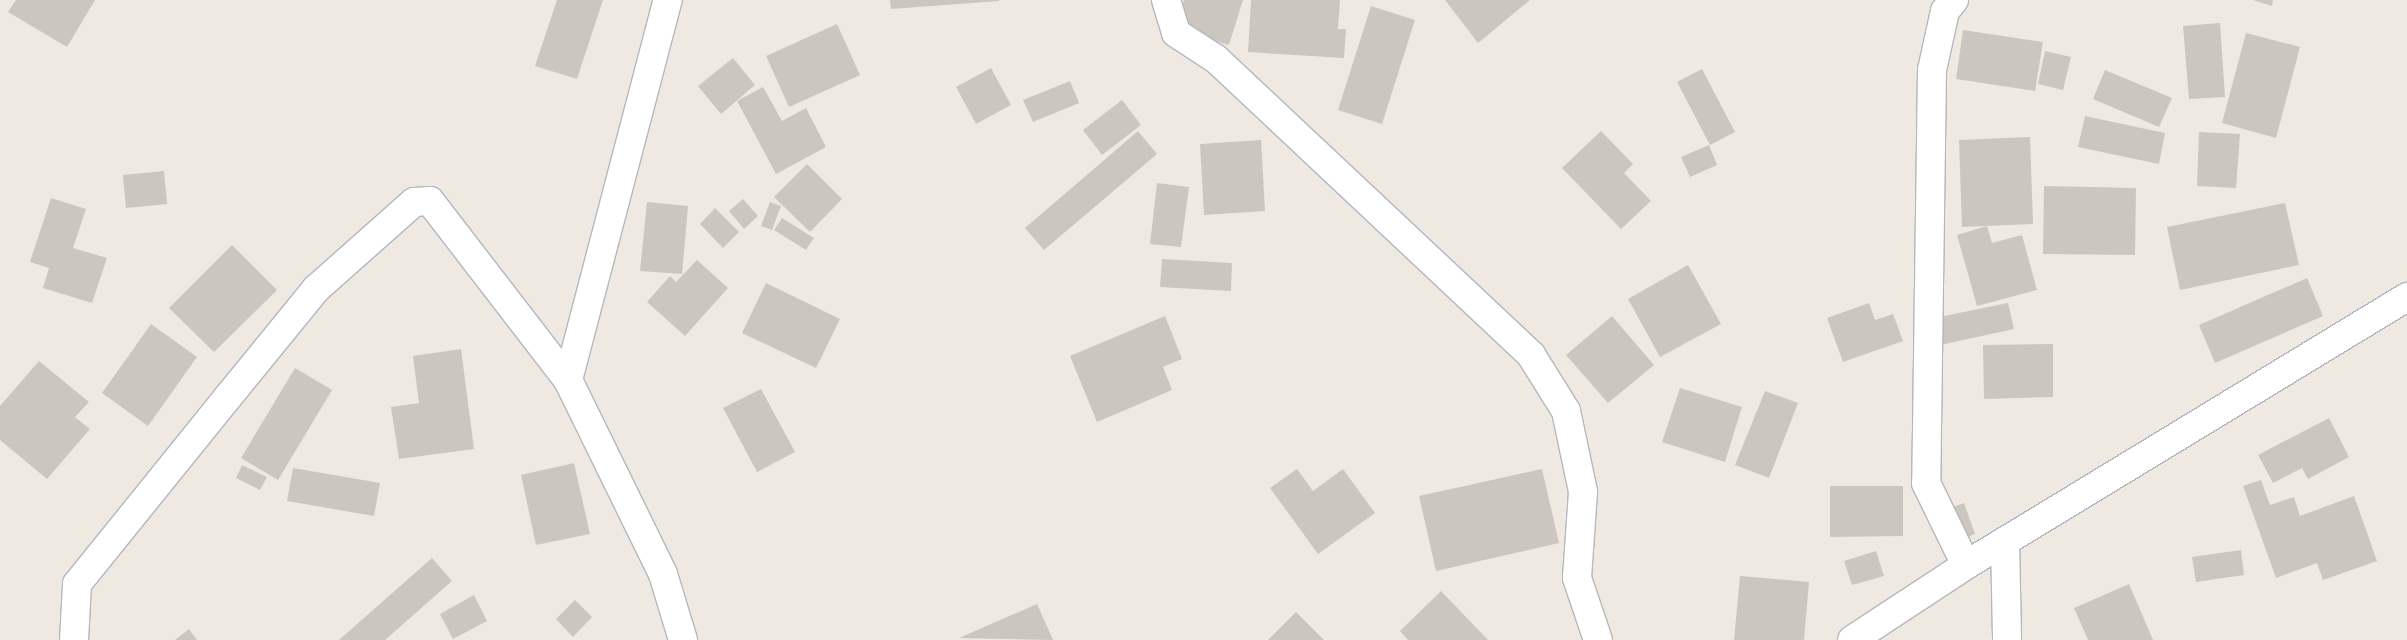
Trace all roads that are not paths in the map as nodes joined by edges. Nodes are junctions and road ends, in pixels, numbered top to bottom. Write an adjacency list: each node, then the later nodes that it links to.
1 (668, 0): 5 (street)
2 (1166, 0): 10 (street)
3 (1954, 0): 7 (street)
4 (2407, 297): 6 (street)
5 (568, 380): 8 (street); 9 (street)
6 (2005, 542): 7 (street); 12 (street)
7 (1966, 565): 11 (street)
8 (74, 640)
9 (683, 640)
10 (1598, 640)
11 (1852, 640)
12 (2007, 640)

